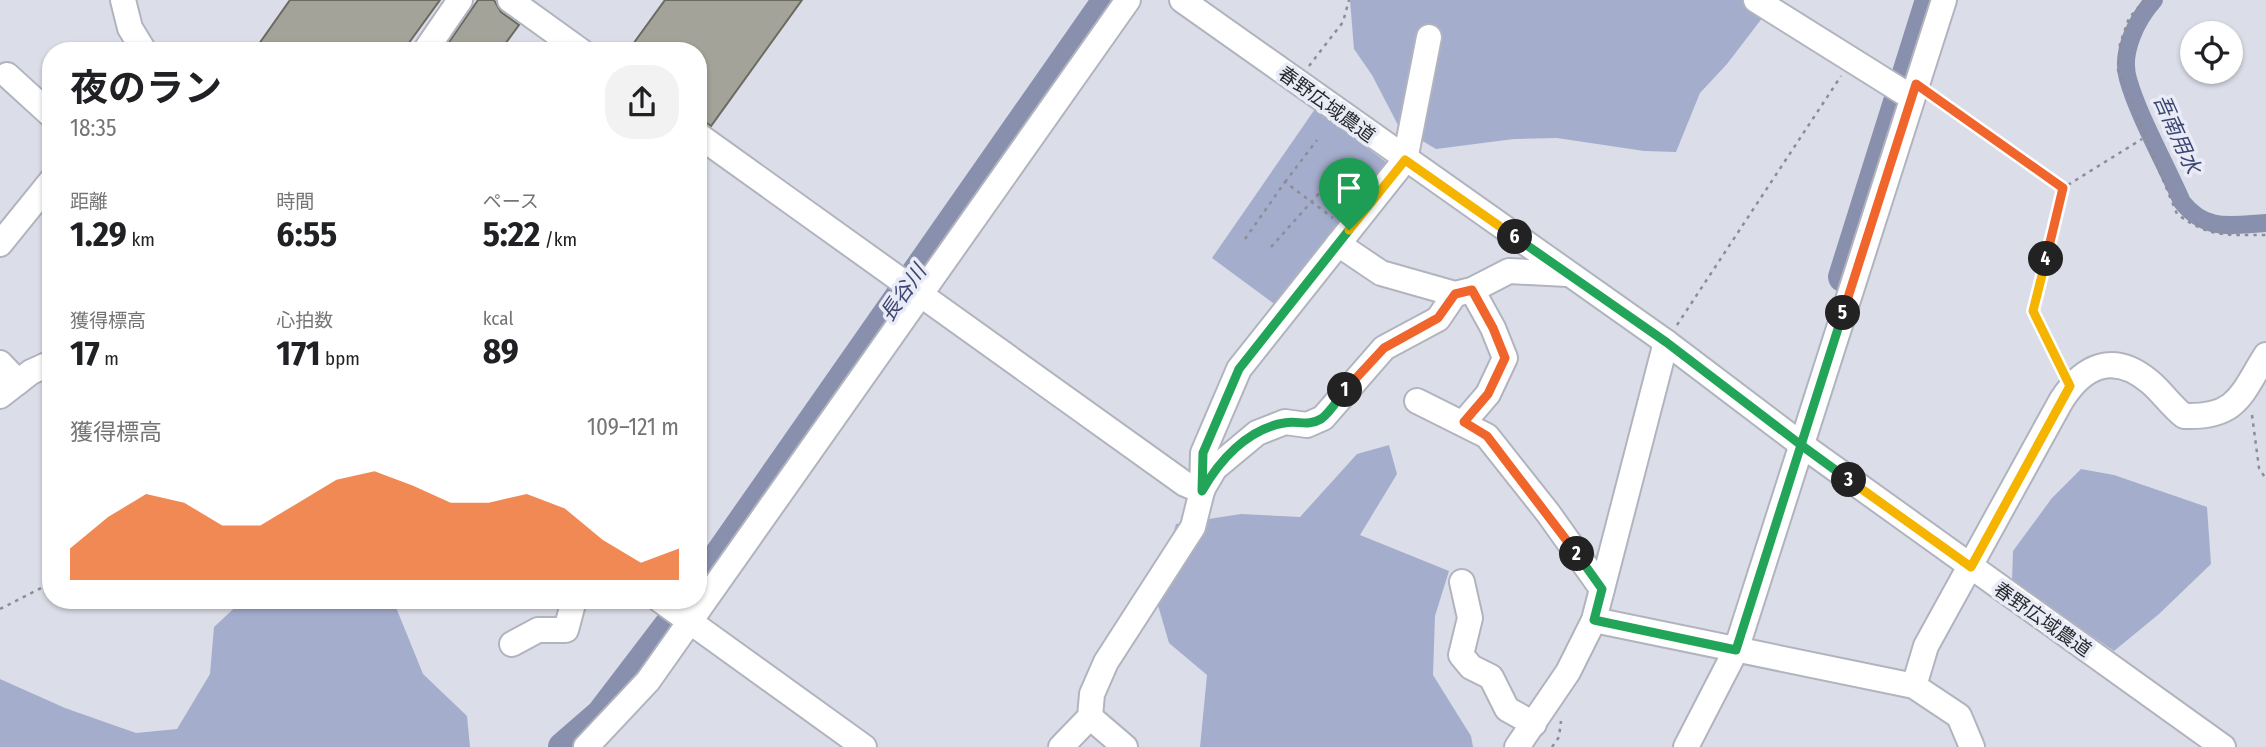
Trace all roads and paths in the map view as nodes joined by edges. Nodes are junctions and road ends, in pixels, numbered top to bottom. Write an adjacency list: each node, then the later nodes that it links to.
1 (123, 0): 11 (street)
2 (460, 0): 12 (street)
3 (510, 0): 13 (street)
4 (1128, 0): 34 (street)
5 (1182, 0): 16 (street, 春野広域農道)
6 (1349, 0): 16 (path)
7 (1756, 0): 14 (street)
8 (1944, 0): 17 (street)
9 (2145, 0): 19 (path)
10 (1429, 37): 22 (street)
11 (139, 42)
12 (431, 42)
13 (568, 42)
14 (1852, 61): 17 (street); 36 (path)
15 (7, 75): 18 (street)
16 (1297, 82): 22 (street, 春野広域農道)
17 (1913, 91): 25 (path); 45 (street)
18 (42, 107)
19 (2143, 138): 25 (path); 28 (path)
20 (1317, 140): 24 (path)
21 (707, 141): 34 (street)
22 (1405, 160): 29 (street); 33 (street, 春野広域農道)
23 (1347, 162): 27 (path)
24 (1285, 182): 27 (path); 30 (path)
25 (2063, 188): 40 (path)
26 (42, 192): 31 (street)
27 (1313, 203): 29 (path); 32 (path)
28 (2266, 235)
29 (1344, 237): 35 (street); 47 (street)
30 (1245, 239)
31 (0, 244)
32 (1271, 247)
33 (1567, 274): 35 (street); 36 (street, 春野広域農道)
34 (912, 289): 47 (street); 49 (street)
35 (1463, 292): 44 (street); 47 (street)
36 (1666, 342): 45 (street, 春野広域農道); 52 (street)
37 (2266, 355): 41 (street)
38 (0, 363): 42 (street)
39 (42, 369): 42 (street)
40 (2070, 386): 41 (street); 48 (street)
41 (2247, 388): 46 (path)
42 (9, 389)
43 (1416, 401): 44 (street)
44 (1464, 422): 52 (street)
45 (1792, 438): 48 (street, 春野広域農道); 58 (street)
46 (2266, 479)
47 (1202, 491): 60 (street)
48 (1971, 567): 59 (street); 69 (street, 春野広域農道)
49 (707, 570)
50 (1462, 582): 61 (street)
51 (42, 588): 53 (path)
52 (1602, 589): 56 (street)
53 (0, 609)
54 (572, 609): 57 (street)
55 (676, 612): 62 (street); 63 (street)
56 (1594, 620): 58 (street); 61 (street)
57 (512, 644)
58 (1736, 650): 59 (street); 67 (street)
59 (1914, 686): 68 (street)
60 (1090, 717): 64 (street); 65 (street)
61 (1534, 724): 66 (street)
62 (586, 747)
63 (864, 747)
64 (1061, 747)
65 (1125, 747)
66 (1517, 747)
67 (1686, 747)
68 (1972, 747)
69 (2223, 747)

